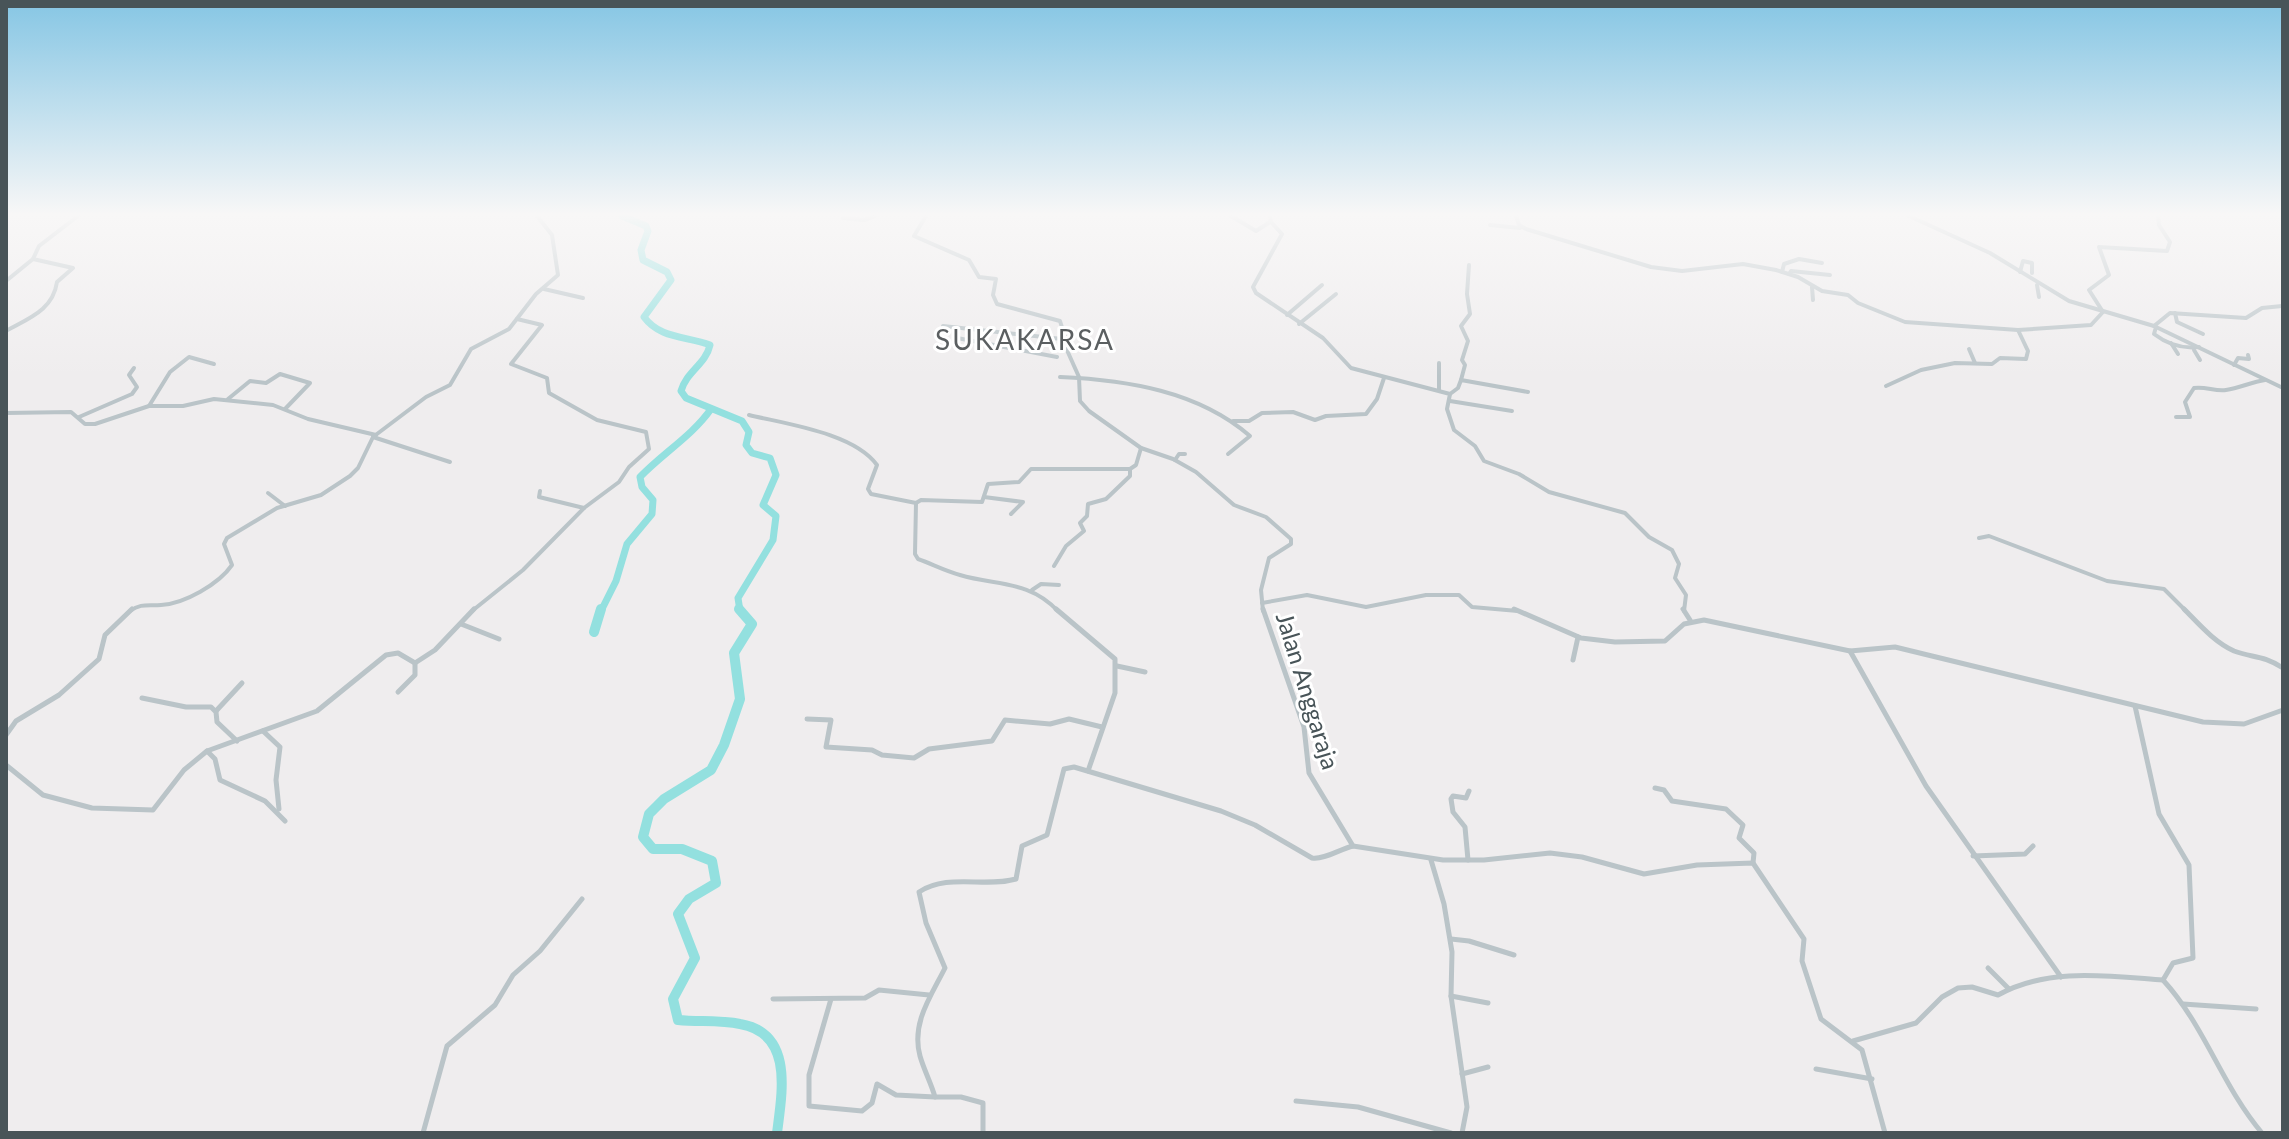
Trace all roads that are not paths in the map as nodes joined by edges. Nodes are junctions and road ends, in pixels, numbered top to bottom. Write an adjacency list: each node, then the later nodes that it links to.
1 (72, 269): 36 (street)
2 (557, 269): 20 (street)
3 (974, 269): 39 (street)
4 (1263, 269): 28 (street)
5 (1469, 269): 55 (street)
6 (1668, 269): 7 (street)
7 (1698, 269)
8 (1768, 269): 12 (street)
9 (2016, 269): 13 (street)
10 (2032, 269): 14 (street)
11 (2107, 269): 26 (street)
12 (1782, 272): 15 (street)
13 (2020, 272): 17 (street)
14 (2032, 273)
15 (1789, 274): 16 (street); 19 (street)
16 (1830, 275)
17 (2036, 282): 22 (street); 26 (street)
18 (1322, 285): 28 (street)
19 (1812, 285): 24 (street); 35 (street)
20 (544, 289): 23 (street); 29 (street)
21 (1336, 294): 31 (street)
22 (2039, 297)
23 (583, 298)
24 (1813, 300)
25 (2282, 306): 27 (street)
26 (2103, 312): 33 (street); 35 (street)
27 (2175, 313): 30 (street); 33 (street)
28 (1287, 315): 31 (street)
29 (517, 319): 72 (street); 84 (street)
30 (2179, 323): 34 (street); 37 (street)
31 (1299, 324): 54 (street)
32 (943, 326): 39 (street)
33 (2155, 326): 40 (street); 41 (street)
34 (2174, 328)
35 (2018, 330): 46 (street)
36 (6, 331)
37 (2203, 334)
38 (957, 338): 45 (street)
39 (1062, 339): 53 (street, Jalan Anggaraja)
40 (2171, 343): 41 (street); 43 (street)
41 (2196, 348): 47 (street); 50 (street)
42 (1969, 349): 46 (street)
43 (2178, 354)
44 (2248, 355): 50 (street)
45 (1057, 357)
46 (1973, 360): 57 (street)
47 (2200, 360)
48 (1439, 363): 59 (street)
49 (214, 364): 64 (street)
50 (2234, 365): 56 (street)
51 (134, 368): 69 (street)
52 (1060, 377): 53 (street)
53 (1079, 377): 71 (street); 73 (street, Jalan Anggaraja)
54 (1384, 378): 59 (street); 71 (street)
55 (1461, 380): 60 (street); 61 (street)
56 (2265, 380): 58 (street); 70 (street)
57 (1886, 386)
58 (2283, 388)
59 (1439, 390): 61 (street)
60 (1528, 392)
61 (1450, 394): 63 (street)
62 (226, 401): 64 (street); 65 (street); 65 (street)
63 (1450, 401): 66 (street); 91 (street)
64 (149, 406): 69 (street)
65 (285, 409): 72 (street)
66 (1512, 411)
67 (6, 413): 69 (street)
68 (749, 415): 82 (street)
69 (79, 417)
70 (2176, 417)
71 (1232, 421): 75 (street)
72 (374, 436): 77 (street); 83 (street)
73 (1141, 448): 76 (street, Jalan Anggaraja); 78 (street)
74 (1185, 454): 76 (street)
75 (1228, 454)
76 (1175, 460): 90 (street, Jalan Anggaraja)
77 (450, 462)
78 (1130, 469): 81 (street); 87 (street)
79 (540, 491): 84 (street)
80 (268, 493): 83 (street)
81 (984, 497): 82 (street); 85 (street)
82 (916, 503): 89 (street)
83 (285, 506): 110 (street)
84 (584, 508): 92 (street)
85 (1011, 514)
86 (1979, 538): 99 (street)
87 (1054, 566)
88 (1059, 585): 89 (street)
89 (1032, 590): 98 (street)
90 (1262, 603): 93 (street); 119 (street, Jalan Anggaraja)
91 (1690, 620): 93 (street); 95 (street)
92 (461, 624): 94 (street); 97 (street)
93 (1578, 637): 96 (street)
94 (499, 639)
95 (1850, 651): 104 (street); 121 (street)
96 (1573, 660)
97 (415, 663): 102 (street); 109 (street)
98 (1117, 666): 100 (street); 108 (street)
99 (2283, 668)
100 (1145, 672)
101 (242, 683): 106 (street)
102 (398, 692)
103 (142, 698): 106 (street)
104 (2135, 706): 105 (street); 130 (street)
105 (2283, 710)
106 (216, 711): 111 (street)
107 (807, 719): 108 (street)
108 (1102, 727): 114 (street)
109 (263, 731): 111 (street); 117 (street)
110 (6, 735)
111 (237, 741): 112 (street)
112 (207, 751): 113 (street); 117 (street)
113 (6, 765)
114 (1088, 771): 119 (street); 132 (street)
115 (1658, 788): 124 (street)
116 (1469, 791): 123 (street)
117 (280, 813): 118 (street)
118 (285, 821)
119 (1350, 846): 122 (street)
120 (2033, 846): 121 (street)
121 (1973, 856): 129 (street)
122 (1430, 859): 123 (street); 126 (street)
123 (1468, 860): 124 (street)
124 (1754, 860): 139 (street)
125 (582, 899): 146 (street)
126 (1451, 939): 127 (street); 133 (street)
127 (1514, 955)
128 (1988, 968): 131 (street)
129 (2061, 977): 130 (street); 131 (street)
130 (2163, 980): 137 (street)
131 (2009, 989): 139 (street)
132 (929, 995): 135 (street); 144 (street)
133 (1451, 996): 136 (street); 142 (street)
134 (773, 999): 135 (street)
135 (831, 999): 144 (street)
136 (1488, 1003)
137 (2183, 1004): 138 (street); 151 (street)
138 (2256, 1009)
139 (1853, 1041): 143 (street)
140 (1488, 1067): 142 (street)
141 (1816, 1069): 143 (street)
142 (1462, 1074): 149 (street)
143 (1872, 1079): 150 (street)
144 (935, 1097): 147 (street)
145 (1296, 1101): 148 (street)
146 (423, 1133)
147 (983, 1133)
148 (1451, 1133)
149 (1462, 1133)
150 (1885, 1133)
151 (2262, 1133)

